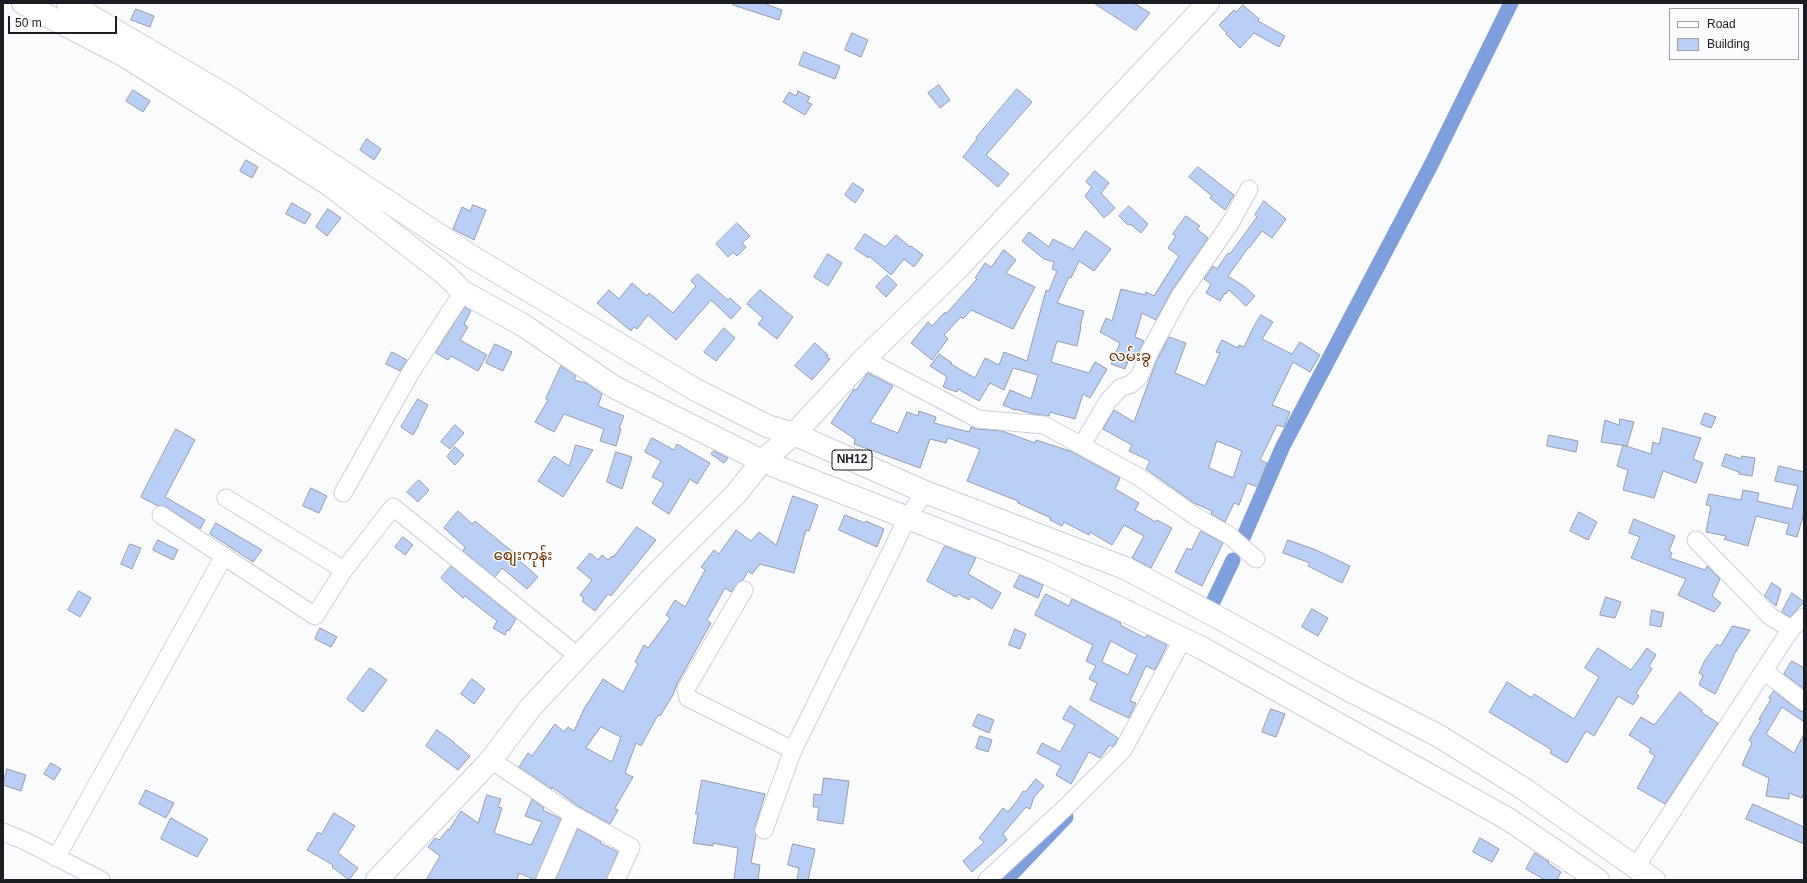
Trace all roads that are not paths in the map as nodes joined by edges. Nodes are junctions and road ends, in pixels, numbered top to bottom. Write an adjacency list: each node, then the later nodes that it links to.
1 (23, 3): 5 (main road, NH12)
2 (68, 3): 7 (main road, NH12)
3 (1208, 3): 6 (main road)
4 (1248, 189): 8 (street)
5 (463, 292): 9 (main road, NH12); 11 (street)
6 (864, 358): 7 (main road); 8 (street)
7 (794, 434): 9 (main road); 10 (main road, NH12)
8 (1082, 445): 17 (street)
9 (762, 461): 14 (main road, NH12); 23 (main road)
10 (926, 492): 14 (street); 32 (main road, NH12)
11 (343, 494)
12 (226, 498): 18 (street)
13 (161, 515): 16 (street)
14 (908, 517): 22 (main road, NH12); 26 (street)
15 (1696, 540): 21 (street)
16 (224, 556): 18 (street); 31 (street)
17 (1256, 559)
18 (344, 570): 23 (street)
19 (744, 590): 26 (street)
20 (1804, 617): 21 (street)
21 (1791, 629): 24 (street)
22 (1177, 635): 37 (street); 38 (main road, NH12)
23 (579, 657): 27 (main road)
24 (1764, 671): 25 (street); 32 (street)
25 (1804, 702)
26 (793, 750): 29 (street)
27 (491, 760): 28 (street); 34 (main road)
28 (572, 815): 35 (street); 36 (street)
29 (764, 830)
30 (3, 832): 31 (street)
31 (56, 858): 33 (street)
32 (1635, 868): 39 (main road, NH12)
33 (101, 880)
34 (377, 880)
35 (545, 880)
36 (616, 880)
37 (987, 880)
38 (1598, 880)
39 (1654, 880)

